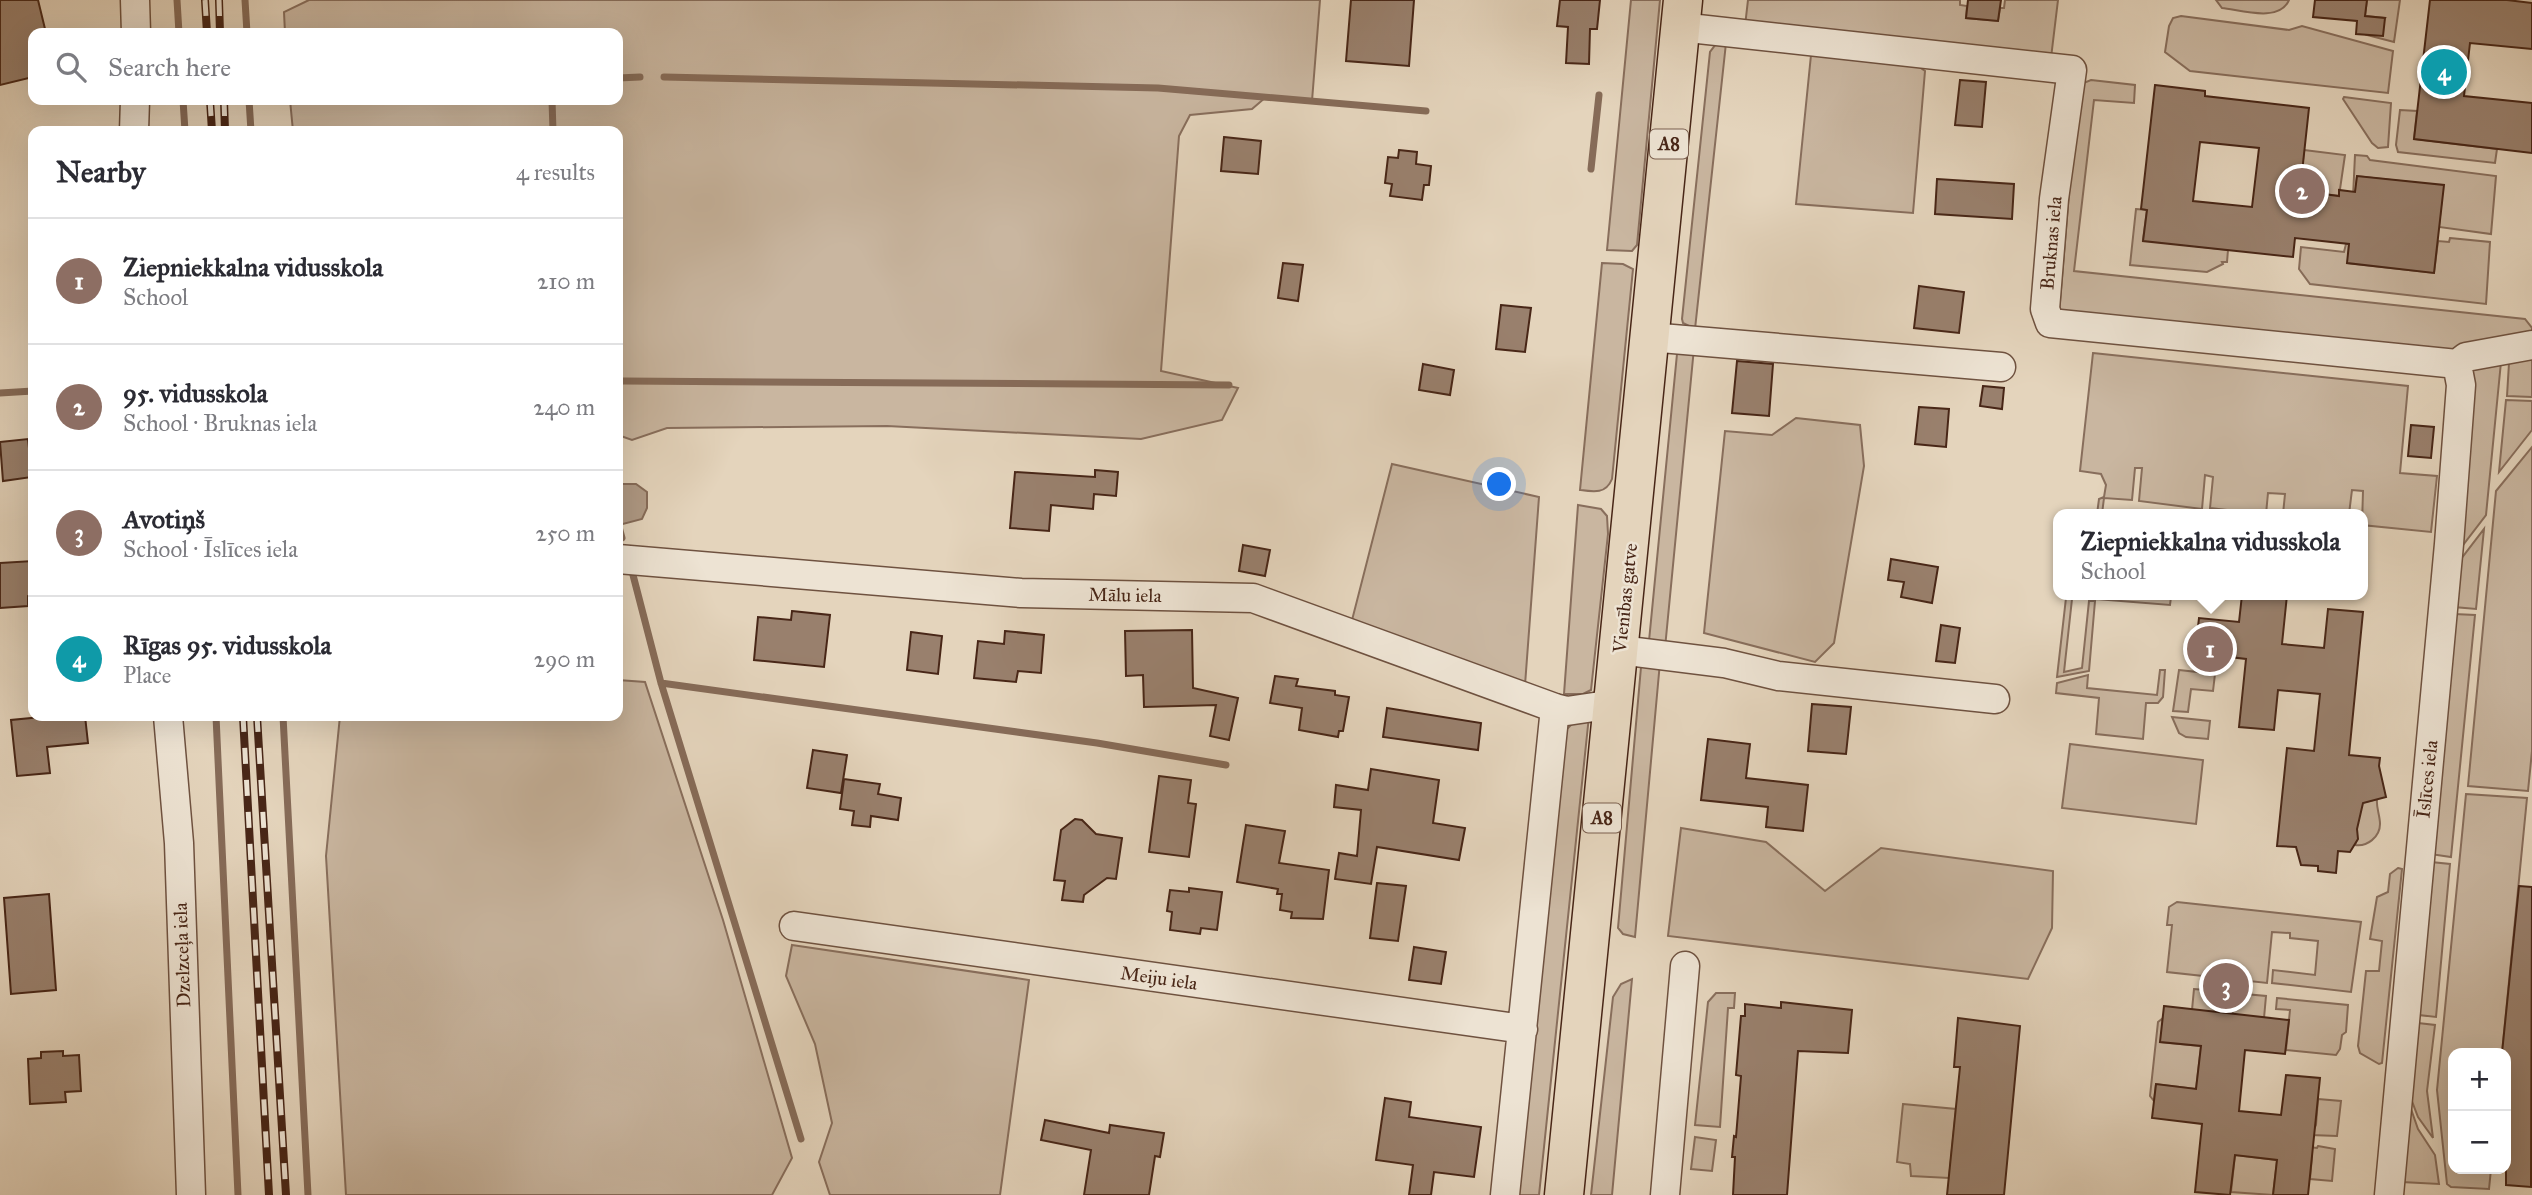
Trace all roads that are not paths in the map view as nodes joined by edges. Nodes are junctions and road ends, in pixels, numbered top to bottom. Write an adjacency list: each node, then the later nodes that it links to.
1 (135, 0): 3 (street)
2 (1682, 13): 6 (highway, Vienības gatve / A8); 8 (street, Bruknas iela)
3 (136, 28)
4 (135, 105): 5 (street)
5 (134, 126)
6 (1649, 337): 9 (street); 11 (highway, Vienības gatve / A8)
7 (2532, 345): 8 (street, Bruknas iela)
8 (2457, 364): 23 (street, Īslīces iela)
9 (2001, 367)
10 (623, 559): 14 (street, Mālu iela)
11 (1619, 650): 12 (street); 13 (highway, Vienības gatve / A8)
12 (1995, 699)
13 (1614, 705): 14 (street, Mālu iela); 21 (highway, Vienības gatve / A8)
14 (1555, 708): 18 (street)
15 (168, 721): 19 (street, Dzelzceļa iela)
16 (794, 926): 18 (street, Meiju iela)
17 (1685, 966): 22 (street)
18 (1523, 1029): 20 (street)
19 (191, 1195)
20 (1505, 1195)
21 (1564, 1195)
22 (1665, 1195)
23 (2389, 1195)

